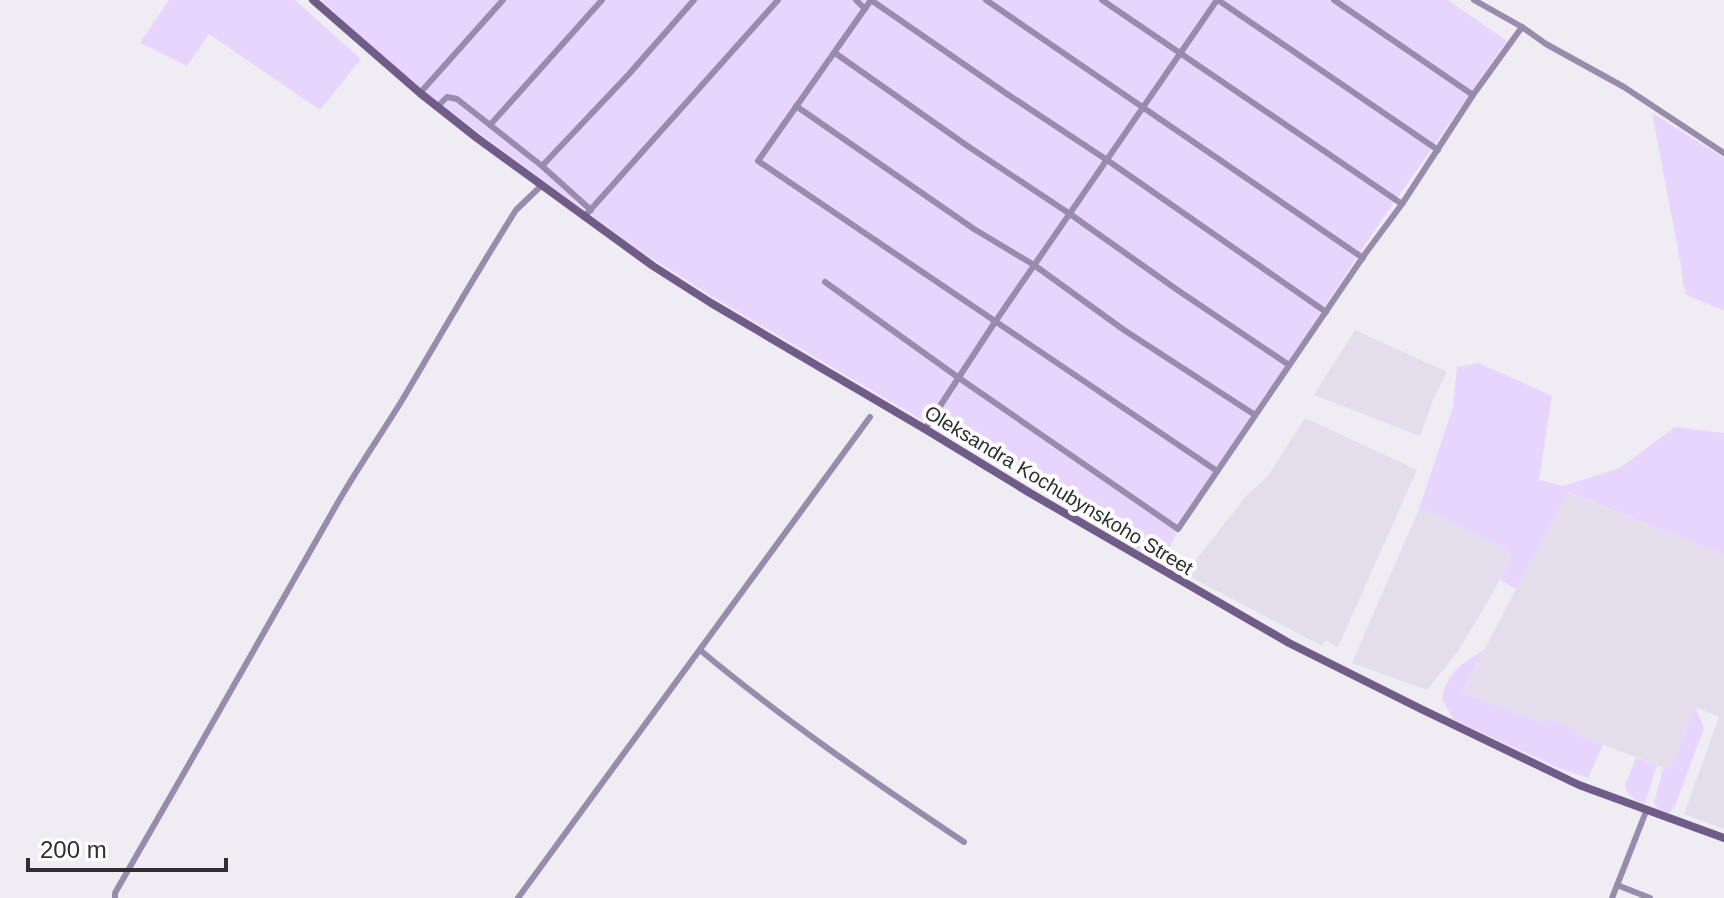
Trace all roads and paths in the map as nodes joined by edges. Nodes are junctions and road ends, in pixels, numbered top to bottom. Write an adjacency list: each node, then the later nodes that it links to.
1 (313, 0): 17 (street, Oleksandra Kochubynskoho Street)
2 (503, 0): 17 (street)
3 (602, 0): 22 (street)
4 (694, 0): 26 (street)
5 (778, 0): 29 (street)
6 (856, 0): 13 (street)
7 (871, 0): 13 (street); 25 (street)
8 (986, 0): 20 (street)
9 (1102, 0): 16 (street)
10 (1217, 0): 16 (street); 23 (street)
11 (1334, 0): 18 (street)
12 (1474, 0): 14 (street)
13 (865, 9): 15 (street)
14 (1522, 27): 18 (street); 24 (street)
15 (835, 53): 19 (street); 30 (street)
16 (1180, 53): 20 (street); 28 (street)
17 (420, 93): 21 (street, Oleksandra Kochubynskoho Street)
18 (1473, 95): 23 (street)
19 (796, 106): 32 (street); 35 (street)
20 (1144, 106): 25 (street); 31 (street)
21 (437, 107): 22 (street); 27 (street, Oleksandra Kochubynskoho Street)
22 (490, 125): 26 (street)
23 (1438, 150): 28 (street)
24 (1724, 153)
25 (1107, 160): 30 (street); 34 (street)
26 (542, 166): 29 (street)
27 (541, 186): 29 (street, Oleksandra Kochubynskoho Street); 47 (street)
28 (1402, 204): 31 (street)
29 (588, 213): 40 (street, Oleksandra Kochubynskoho Street)
30 (1070, 214): 32 (street); 36 (street)
31 (1363, 258): 34 (street)
32 (1034, 265): 35 (street); 38 (street)
33 (825, 282): 37 (street)
34 (1326, 312): 36 (street)
35 (995, 322): 37 (street); 41 (street)
36 (1289, 365): 38 (street)
37 (959, 378): 40 (street); 41 (street)
38 (1255, 415): 41 (street)
39 (870, 417): 42 (street)
40 (925, 429): 43 (street, Oleksandra Kochubynskoho Street)
41 (1217, 471)
42 (700, 650): 45 (street); 48 (street)
43 (1647, 809): 44 (street, Oleksandra Kochubynskoho Street); 46 (street)
44 (1724, 838)
45 (964, 842)
46 (1617, 885): 49 (street); 50 (street)
47 (115, 898)
48 (518, 898)
49 (1612, 898)
50 (1650, 898)

